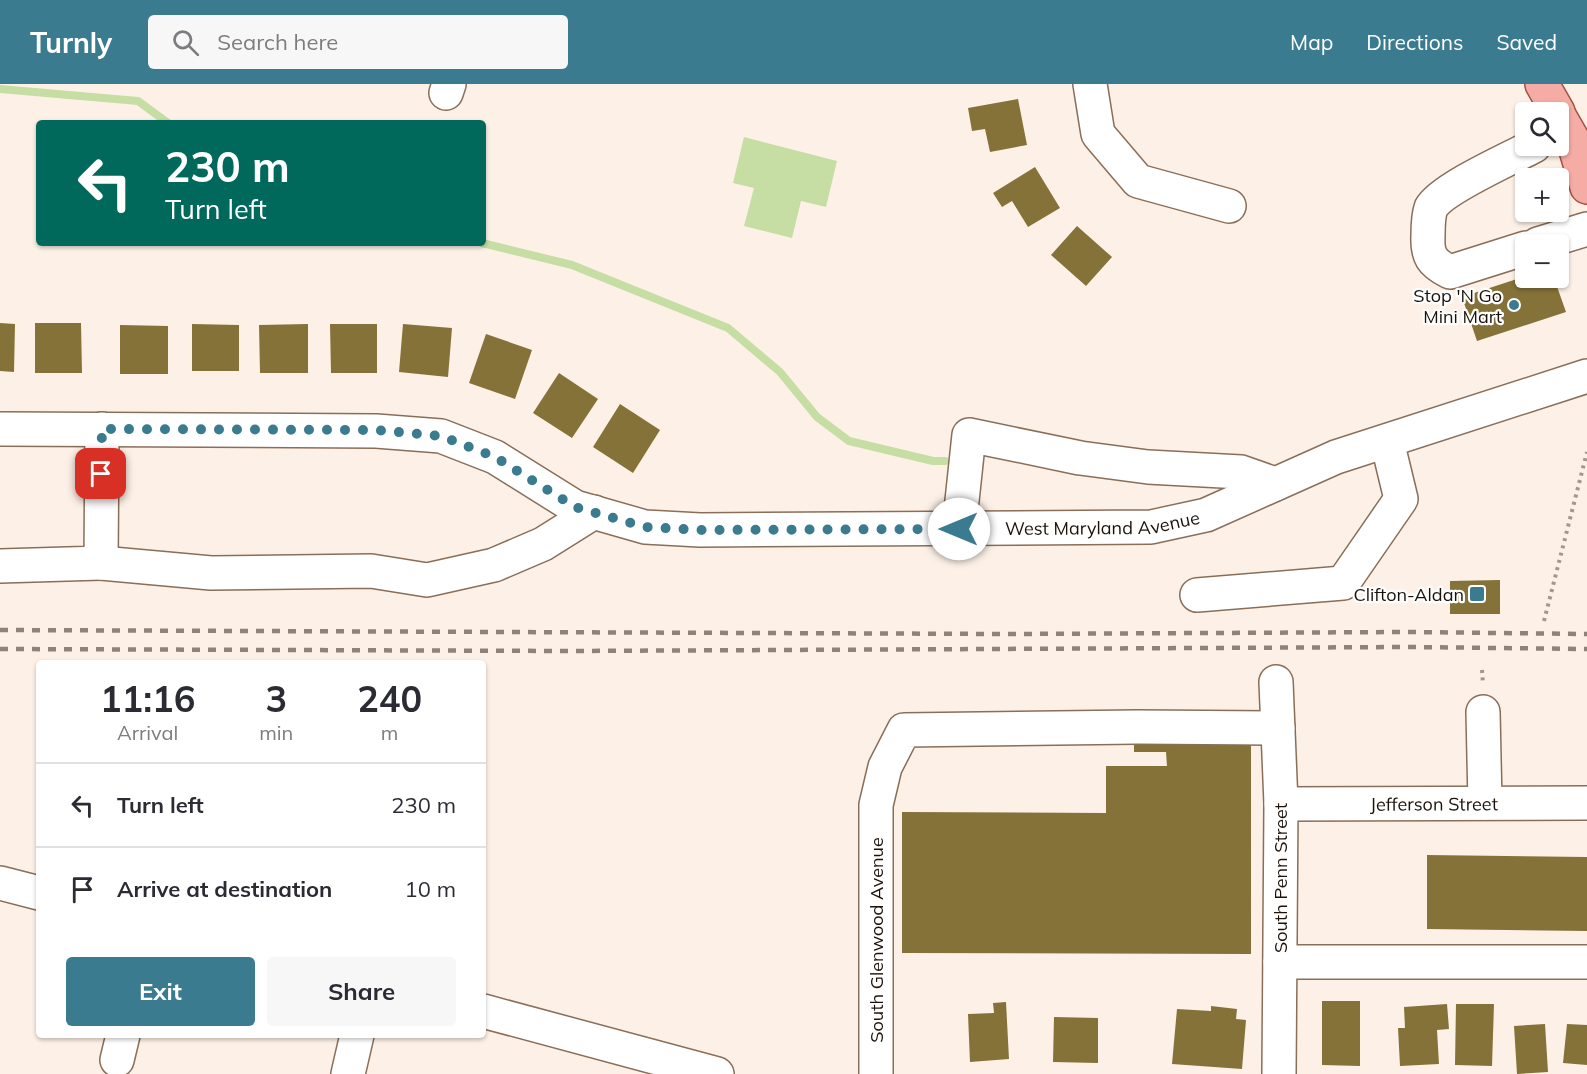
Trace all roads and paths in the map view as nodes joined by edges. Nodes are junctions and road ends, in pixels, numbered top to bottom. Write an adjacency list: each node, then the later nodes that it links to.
1 (1090, 84): 7 (street)
2 (1542, 84): 3 (main road)
3 (1553, 102)
4 (1569, 132): 6 (main road)
5 (1515, 156): 10 (street)
6 (1587, 187)
7 (1228, 206)
8 (1587, 229): 9 (street)
9 (1569, 235)
10 (1515, 251)
11 (1587, 376): 14 (street, West Maryland Avenue)
12 (0, 429): 13 (street, West Maryland Avenue)
13 (102, 429): 17 (street, West Maryland Avenue); 19 (street)
14 (1387, 441): 16 (street, West Maryland Avenue); 21 (street)
15 (1587, 453): 22 (path)
16 (1275, 484): 18 (street, West Maryland Avenue); 18 (street)
17 (594, 512): 18 (street, West Maryland Avenue); 19 (street)
18 (959, 529)
19 (100, 563): 20 (street)
20 (0, 566)
21 (1197, 595)
22 (1544, 621)
23 (1276, 682): 25 (street, South Penn Street)
24 (1483, 712): 28 (street)
25 (1278, 728): 27 (street, South Penn Street); 37 (street, South Glenwood Avenue)
26 (1587, 803): 28 (street, Jefferson Street)
27 (1281, 804): 28 (street, Jefferson Street); 31 (street, South Penn Street)
28 (1485, 804)
29 (0, 883): 30 (street)
30 (36, 892)
31 (1280, 962): 32 (street); 38 (street, South Penn Street)
32 (1587, 962)
33 (486, 1012): 36 (street)
34 (356, 1038): 35 (street)
35 (348, 1074)
36 (717, 1074)
37 (876, 1074)
38 (1279, 1074)

